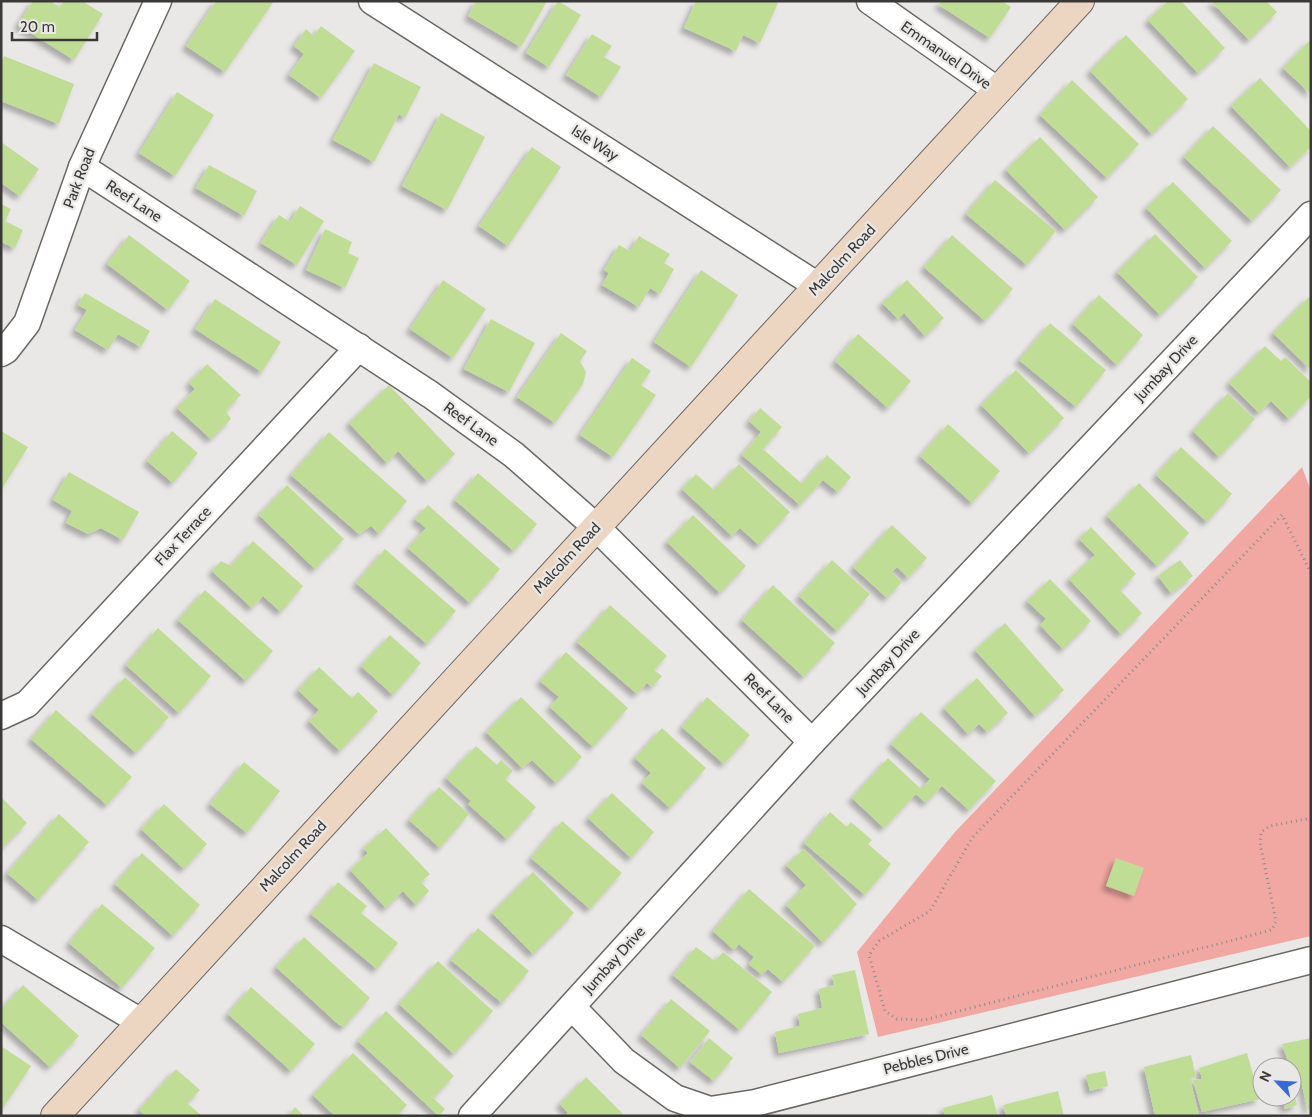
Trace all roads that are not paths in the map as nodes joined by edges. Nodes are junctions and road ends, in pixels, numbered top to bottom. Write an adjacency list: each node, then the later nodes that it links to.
1 (158, 1): 6 (street, Park Road)
2 (372, 1): 8 (street, Isle Way)
3 (871, 1): 5 (street, Emmanuel Drive)
4 (1080, 1): 5 (street, Malcolm Road)
5 (998, 91): 8 (street, Malcolm Road)
6 (82, 167): 9 (street, Reef Lane); 10 (street, Park Road)
7 (1311, 215): 13 (street, Jumbay Drive)
8 (818, 286): 11 (street, Malcolm Road)
9 (360, 347): 11 (street, Reef Lane); 12 (street, Flax Terrace)
10 (1, 353)
11 (596, 527): 13 (street, Reef Lane); 17 (street, Malcolm Road)
12 (1, 716)
13 (812, 742): 16 (street, Jumbay Drive)
14 (1, 939): 17 (street)
15 (1311, 960): 16 (street, Pebbles Drive)
16 (572, 1007): 19 (street, Jumbay Drive)
17 (141, 1022): 18 (street, Malcolm Road)
18 (55, 1116)
19 (472, 1116)

